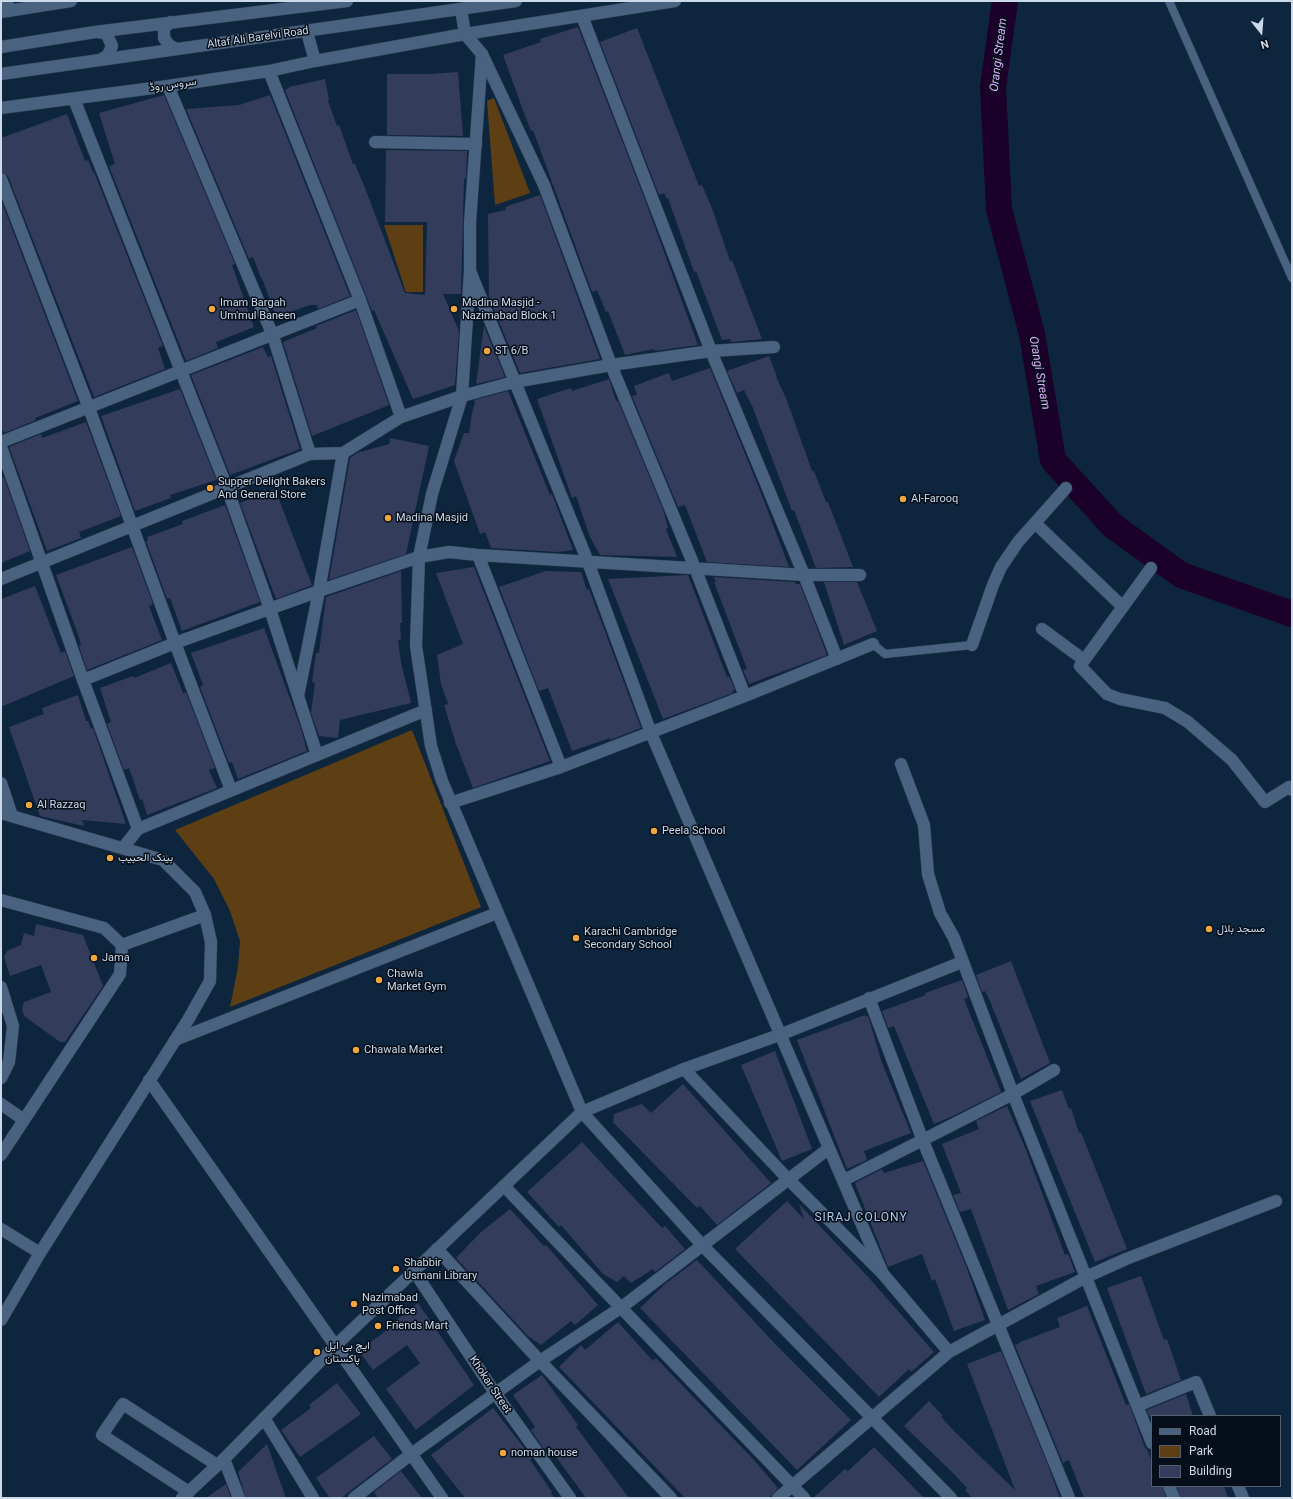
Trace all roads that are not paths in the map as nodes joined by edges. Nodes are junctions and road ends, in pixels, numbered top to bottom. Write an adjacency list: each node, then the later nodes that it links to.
1 (71, 1): 6 (street)
2 (348, 1): 9 (street)
3 (516, 1): 7 (street, Altaf Ali Barelvi Road)
4 (675, 1): 8 (street, سروس روڈ)
5 (1169, 1): 27 (lane)
6 (6, 8)
7 (462, 10): 11 (street, Altaf Ali Barelvi Road); 12 (street)
8 (582, 16): 12 (street, سروس روڈ); 31 (street)
9 (170, 22): 10 (street); 14 (street)
10 (95, 32): 13 (street); 16 (street)
11 (307, 32): 14 (street, Altaf Ali Barelvi Road); 17 (street)
12 (465, 34): 15 (street); 17 (street, سروس روڈ)
13 (1, 48)
14 (177, 49): 16 (street, Altaf Ali Barelvi Road)
15 (482, 54): 24 (street); 32 (street)
16 (100, 60): 19 (street, Altaf Ali Barelvi Road)
17 (314, 61): 18 (street, سروس روڈ)
18 (269, 71): 20 (street, سروس روڈ); 28 (street)
19 (1, 74)
20 (168, 86): 21 (street, سروس روڈ); 29 (street)
21 (74, 100): 22 (street, سروس روڈ); 33 (street)
22 (1, 108)
23 (375, 142): 24 (street)
24 (476, 144): 26 (street)
25 (1, 179): 36 (street)
26 (470, 271): 34 (street); 35 (street)
27 (1292, 278)
28 (360, 300): 29 (street); 37 (street)
29 (273, 336): 33 (street); 41 (street)
30 (774, 347): 31 (street)
31 (711, 351): 32 (street); 52 (street)
32 (611, 366): 34 (street); 50 (street)
33 (182, 372): 36 (street); 42 (street)
34 (514, 382): 35 (street); 48 (street)
35 (462, 396): 37 (street); 47 (street)
36 (89, 408): 38 (street); 45 (street)
37 (401, 417): 40 (street)
38 (1, 442)
39 (1, 447): 49 (street)
40 (343, 453): 41 (street); 55 (street)
41 (310, 454): 42 (street)
42 (227, 488): 45 (street); 57 (street)
43 (1066, 488): 44 (street)
44 (1035, 523): 56 (street); 61 (street)
45 (133, 526): 49 (street); 59 (street)
46 (478, 555): 47 (street); 48 (street); 71 (street)
47 (419, 557): 55 (street); 67 (street)
48 (588, 562): 50 (street); 68 (street)
49 (42, 563): 54 (street); 64 (street)
50 (695, 568): 52 (street); 65 (street)
51 (1151, 568): 56 (street)
52 (804, 575): 53 (street); 62 (street)
53 (860, 575)
54 (1, 579)
55 (319, 591): 57 (street); 66 (street)
56 (1123, 607): 63 (street)
57 (270, 609): 59 (street); 66 (street)
58 (1042, 629): 63 (street)
59 (175, 643): 64 (street); 73 (street)
60 (873, 644): 61 (lane); 62 (street)
61 (972, 646)
62 (837, 659): 65 (street)
63 (1084, 660): 74 (street)
64 (83, 680): 77 (street)
65 (745, 696): 68 (street)
66 (298, 697): 69 (street)
67 (426, 710): 69 (street); 75 (street)
68 (651, 733): 71 (street); 86 (street)
69 (317, 755): 73 (street)
70 (901, 764): 83 (street)
71 (562, 767): 75 (street)
72 (1, 783): 76 (street)
73 (231, 790): 77 (street)
74 (1292, 790)
75 (450, 802): 80 (street)
76 (6, 815): 78 (street)
77 (138, 829): 78 (street)
78 (124, 848): 81 (street)
79 (1, 900): 82 (street)
80 (497, 913): 87 (street); 94 (street)
81 (204, 915): 82 (street); 87 (street)
82 (122, 945): 95 (street)
83 (962, 962): 85 (street); 92 (street)
84 (1, 988): 90 (street)
85 (869, 998): 86 (street); 96 (street)
86 (782, 1034): 88 (street); 97 (street)
87 (175, 1040): 91 (street)
88 (684, 1069): 94 (street); 99 (street)
89 (1054, 1070): 92 (street)
90 (1, 1078)
91 (149, 1080): 106 (street); 113 (street)
92 (1013, 1094): 96 (street); 109 (street)
93 (1, 1104): 95 (street)
94 (582, 1112): 101 (street); 104 (street)
95 (24, 1120): 98 (street)
96 (923, 1140): 100 (street); 112 (street)
97 (828, 1149): 99 (street); 100 (street)
98 (1, 1156)
99 (788, 1179): 104 (street); 108 (street)
100 (844, 1180): 108 (street)
101 (504, 1186): 105 (street); 110 (street)
102 (1276, 1201): 109 (street)
103 (1, 1229): 106 (street)
104 (703, 1246): 110 (street); 120 (street)
105 (437, 1249): 107 (street); 115 (street)
106 (40, 1252): 111 (street)
107 (414, 1271): 113 (street); 116 (street, Khokar Street)
108 (883, 1274): 114 (street)
109 (1086, 1277): 112 (street); 117 (street)
110 (622, 1306): 115 (street); 124 (street)
111 (1, 1320)
112 (999, 1325): 114 (street); 137 (street)
113 (336, 1345): 119 (street); 122 (street)
114 (949, 1352): 120 (street)
115 (540, 1361): 116 (street); 133 (street)
116 (495, 1393): 122 (street); 132 (street, Khokar Street)
117 (1138, 1406): 118 (street); 121 (street)
118 (1210, 1415)
119 (264, 1418): 123 (street); 129 (street)
120 (873, 1418): 124 (street); 136 (street)
121 (1151, 1440)
122 (410, 1455): 130 (street); 131 (street)
123 (220, 1462): 127 (street); 127 (street); 128 (street)
124 (793, 1486): 134 (street); 135 (street)
125 (1169, 1487): 138 (street)
126 (1238, 1487): 139 (street)
127 (185, 1495)
128 (239, 1498)
129 (313, 1498)
130 (354, 1498)
131 (442, 1498)
132 (570, 1498)
133 (671, 1498)
134 (778, 1498)
135 (804, 1498)
136 (951, 1498)
137 (1070, 1498)
138 (1174, 1498)
139 (1243, 1498)

